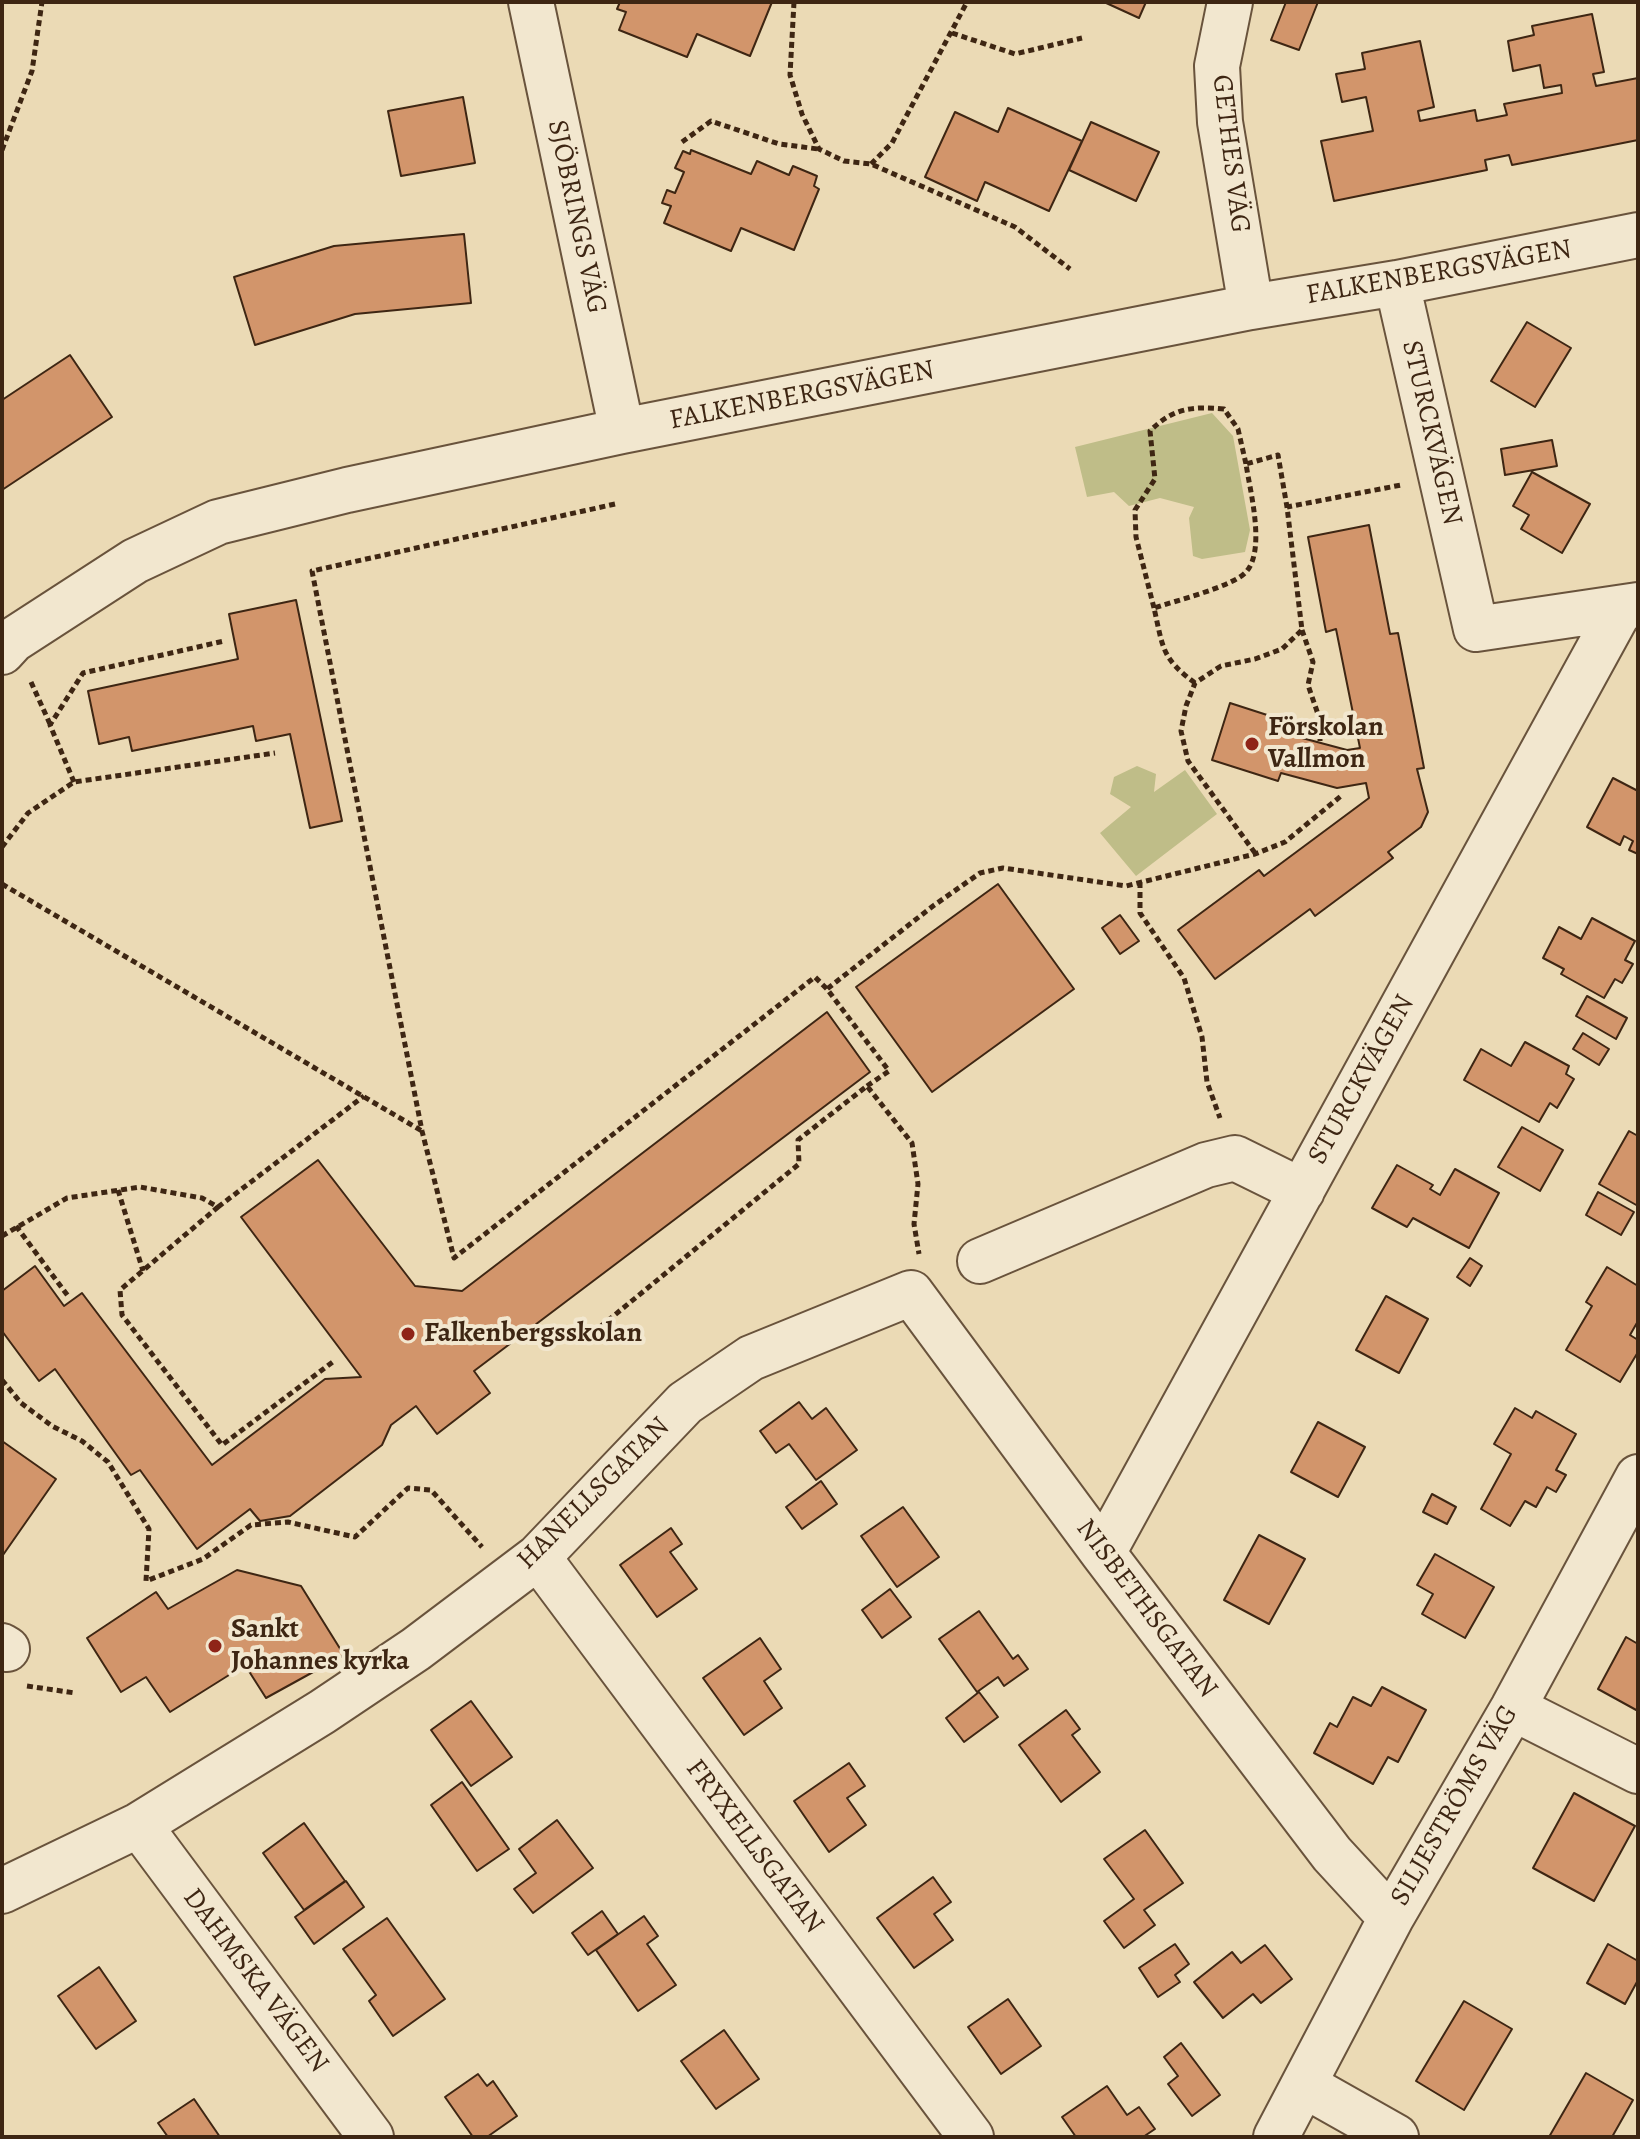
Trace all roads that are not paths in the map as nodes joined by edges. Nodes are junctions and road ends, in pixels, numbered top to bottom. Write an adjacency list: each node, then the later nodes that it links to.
1 (531, 2): 6 (street, SJÖBRINGS VÄG)
2 (1230, 2): 5 (street, GETHES VÄG)
3 (1638, 235): 4 (street, FALKENBERGSVÄGEN)
4 (1397, 283): 5 (street, FALKENBERGSVÄGEN); 7 (street, STURCKVÄGEN)
5 (1251, 307): 6 (street, FALKENBERGSVÄGEN)
6 (622, 431): 8 (street, FALKENBERGSVÄGEN)
7 (1630, 606): 9 (street, STURCKVÄGEN)
8 (2, 652)
9 (1302, 1191): 10 (street); 13 (street, STURCKVÄGEN)
10 (980, 1261)
11 (915, 1274): 13 (street, NISBETHSGATAN); 14 (street, HANELLSGATAN)
12 (1638, 1477): 15 (street, SILJESTRÖMS VÄG)
13 (1103, 1553): 19 (street, NISBETHSGATAN)
14 (523, 1568): 17 (street, HANELLSGATAN); 22 (street, FRYXELLSGATAN)
15 (1513, 1708): 16 (street); 19 (street, SILJESTRÖMS VÄG)
16 (1638, 1771)
17 (139, 1825): 18 (street, HANELLSGATAN); 21 (street, DAHMSKA VÄGEN)
18 (2, 1891)
19 (1391, 1918): 20 (street, SILJESTRÖMS VÄG)
20 (1304, 2085): 23 (street, SILJESTRÖMS VÄG); 24 (street)
21 (371, 2137)
22 (971, 2137)
23 (1276, 2137)
24 (1396, 2137)

